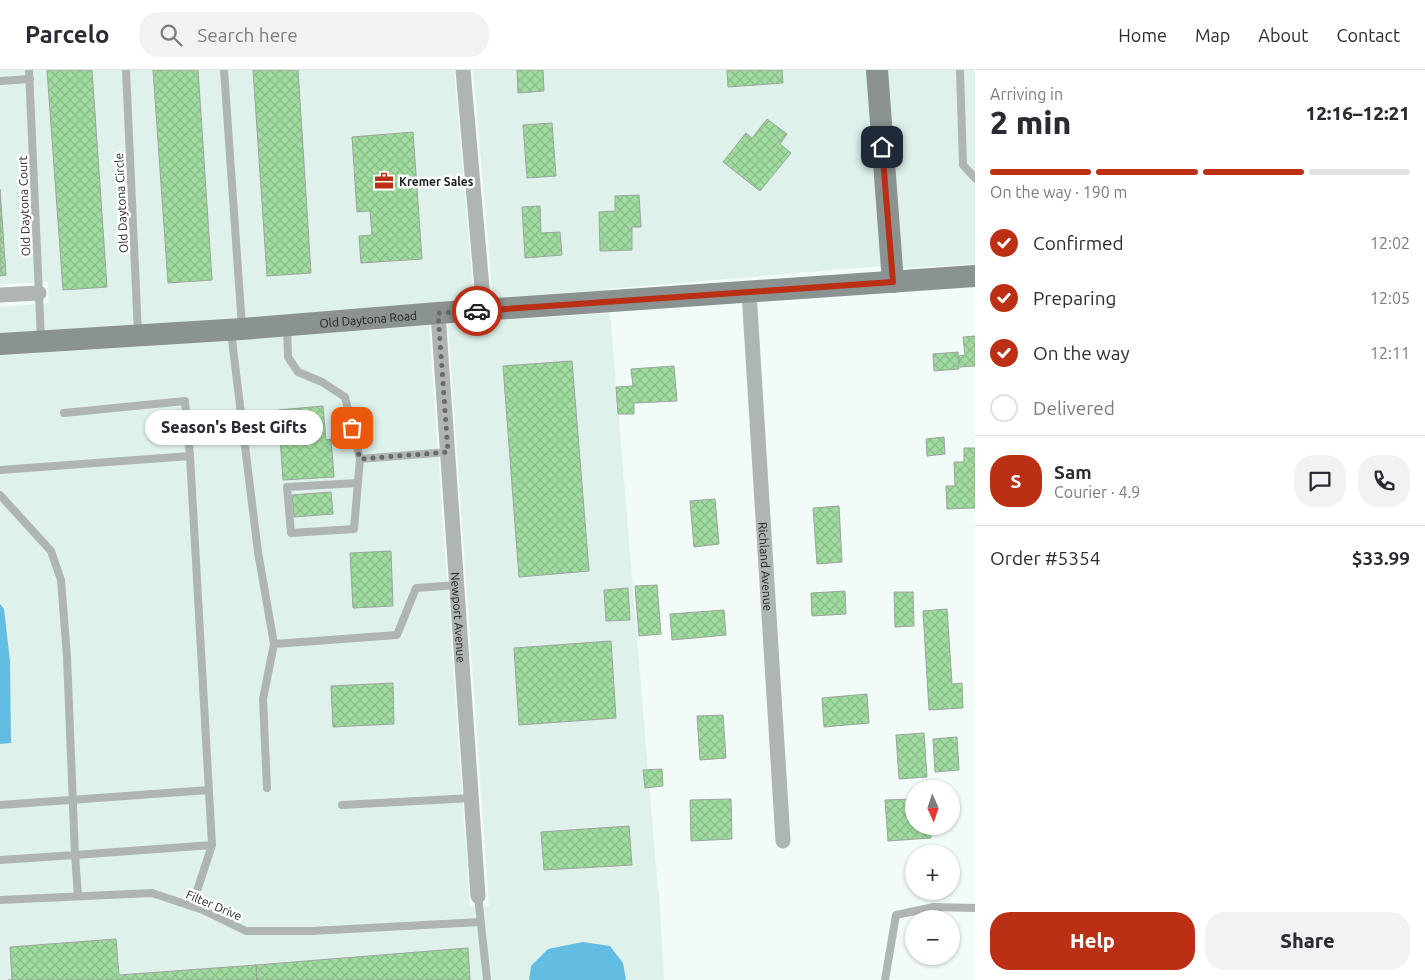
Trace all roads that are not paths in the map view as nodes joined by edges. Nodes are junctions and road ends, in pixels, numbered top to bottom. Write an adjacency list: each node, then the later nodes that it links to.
1 (30, 70): 7 (lane, Old Daytona Court)
2 (126, 70): 19 (lane, Old Daytona Circle)
3 (224, 70): 18 (lane)
4 (463, 70): 15 (street)
5 (877, 70): 11 (street)
6 (960, 70): 9 (lane)
7 (30, 79): 8 (lane); 13 (lane, Old Daytona Court)
8 (0, 81)
9 (975, 178)
10 (975, 276): 11 (street, Old Daytona Road)
11 (893, 282): 12 (street, Old Daytona Road)
12 (749, 292): 15 (street, Old Daytona Road); 37 (street, Richland Avenue)
13 (39, 293): 14 (street); 20 (lane, Old Daytona Court)
14 (0, 296)
15 (484, 311): 16 (street, Old Daytona Road)
16 (438, 313): 17 (street, Old Daytona Road); 23 (street, Newport Avenue)
17 (287, 326): 18 (street, Old Daytona Road); 25 (lane)
18 (236, 330): 19 (street, Old Daytona Road); 30 (lane)
19 (138, 335): 20 (street, Old Daytona Road)
20 (41, 340): 21 (street, Old Daytona Road)
21 (0, 344)
22 (64, 412): 24 (lane)
23 (448, 452): 25 (lane); 29 (street, Newport Avenue)
24 (190, 456): 26 (lane); 32 (lane)
25 (360, 459): 27 (lane)
26 (0, 470)
27 (358, 483): 27 (lane)
28 (0, 495): 34 (lane)
29 (457, 584): 30 (lane); 33 (street, Newport Avenue)
30 (274, 644): 31 (lane)
31 (268, 788)
32 (209, 790): 34 (lane); 38 (lane)
33 (472, 798): 36 (lane); 42 (street, Newport Avenue)
34 (73, 801): 35 (lane); 39 (lane)
35 (0, 805)
36 (342, 805)
37 (783, 842)
38 (212, 846): 39 (lane); 44 (lane)
39 (75, 855): 40 (lane); 41 (lane)
40 (0, 860)
41 (78, 896): 43 (lane, Filter Drive); 44 (lane, Filter Drive)
42 (478, 896): 46 (lane, Newport Avenue)
43 (0, 900)
44 (192, 906): 46 (lane, Filter Drive)
45 (975, 908): 48 (lane)
46 (480, 922): 47 (lane, Newport Avenue)
47 (487, 980)
48 (885, 980)

